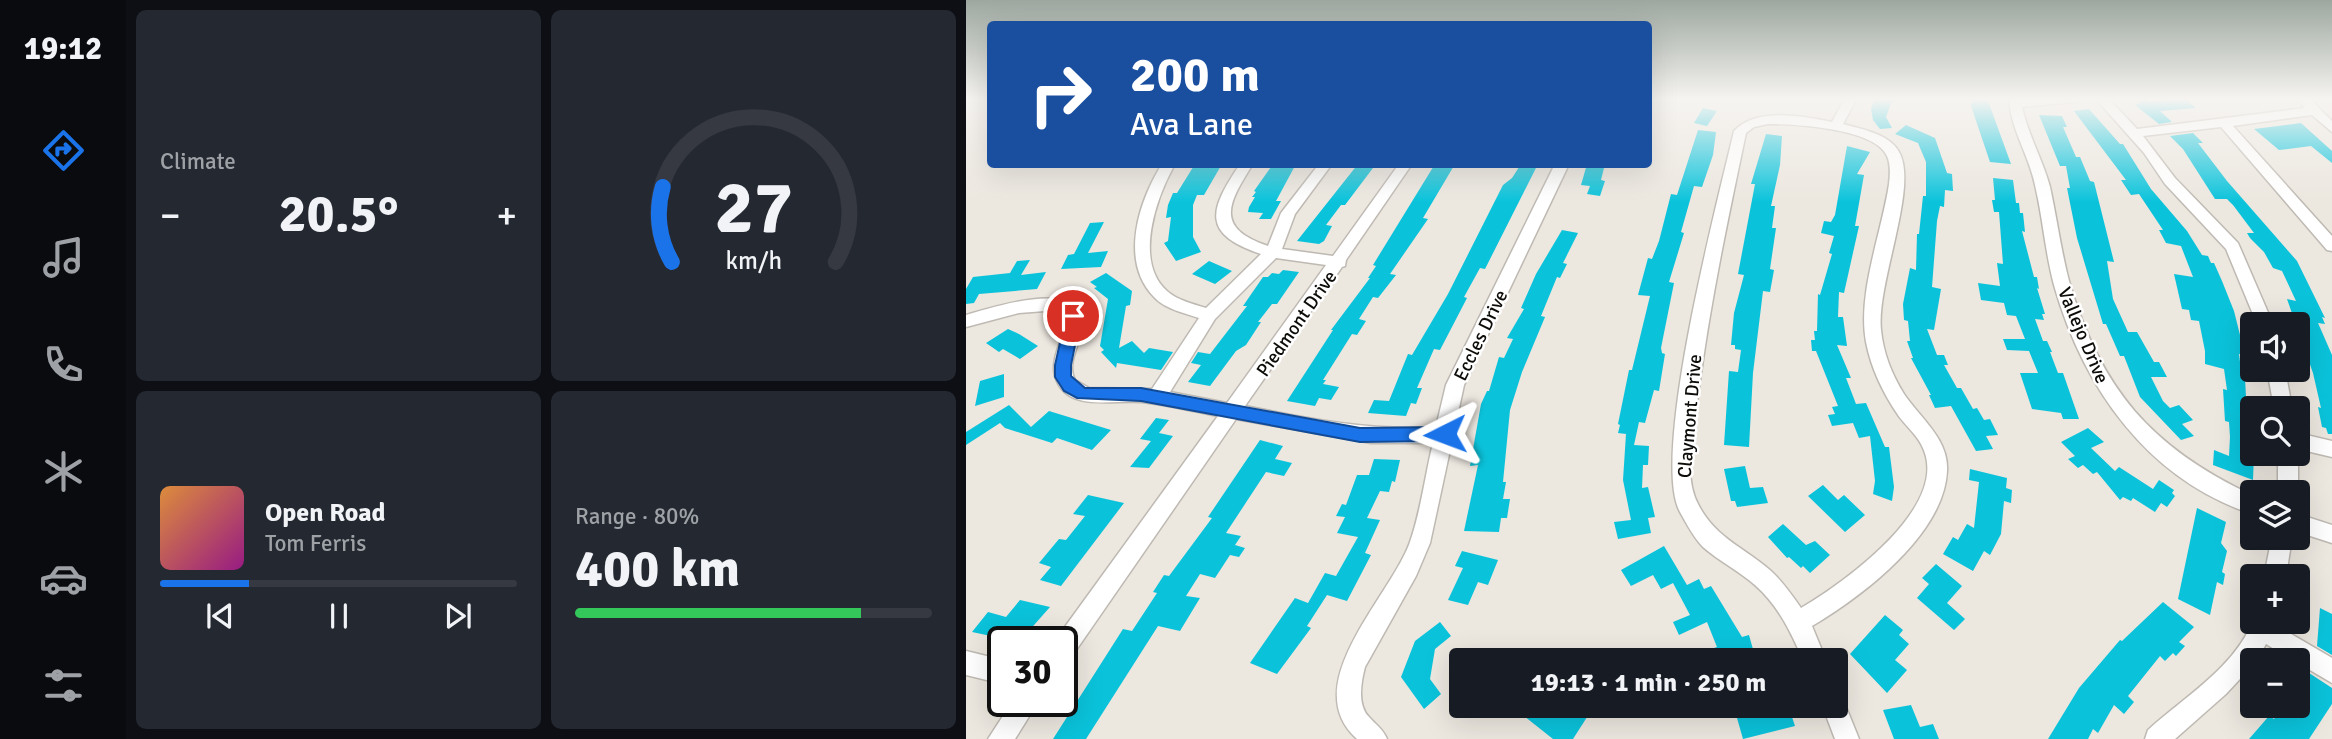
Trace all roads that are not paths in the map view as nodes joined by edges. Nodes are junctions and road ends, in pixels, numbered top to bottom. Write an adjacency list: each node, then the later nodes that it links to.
1 (1741, 132): 26 (street, Claymont Drive)
2 (1861, 132): 26 (street, Claymont Drive)
3 (2021, 132): 23 (street, Vallejo Drive)
4 (2139, 132): 6 (street)
5 (2232, 132): 12 (street)
6 (2134, 133): 15 (street)
7 (1166, 168): 16 (street)
8 (1244, 168): 13 (street)
9 (1323, 168): 13 (street)
10 (1403, 168): 14 (street, Piedmont Drive)
11 (1560, 168): 20 (street, Eccles Drive)
12 (2332, 246)
13 (1273, 252): 14 (street); 16 (street)
14 (1340, 261): 19 (street, Piedmont Drive)
15 (2260, 312)
16 (1209, 314): 18 (street)
17 (966, 321): 18 (street)
18 (1157, 397): 19 (street)
19 (1234, 410): 20 (street); 27 (street, Piedmont Drive)
20 (1445, 434): 37 (street, Eccles Drive)
21 (2310, 444): 22 (street)
22 (2332, 449)
23 (2240, 499)
24 (2310, 527): 25 (street)
25 (2332, 534)
26 (1798, 622): 30 (street, Claymont Drive)
27 (1078, 629)
28 (2257, 634): 39 (street)
29 (2276, 634): 33 (street)
30 (1810, 648)
31 (966, 663): 32 (street)
32 (987, 668)
33 (2332, 671)
34 (1015, 717): 36 (street)
35 (1839, 718): 38 (street)
36 (1000, 739)
37 (1375, 739)
38 (1847, 739)
39 (2157, 739)

